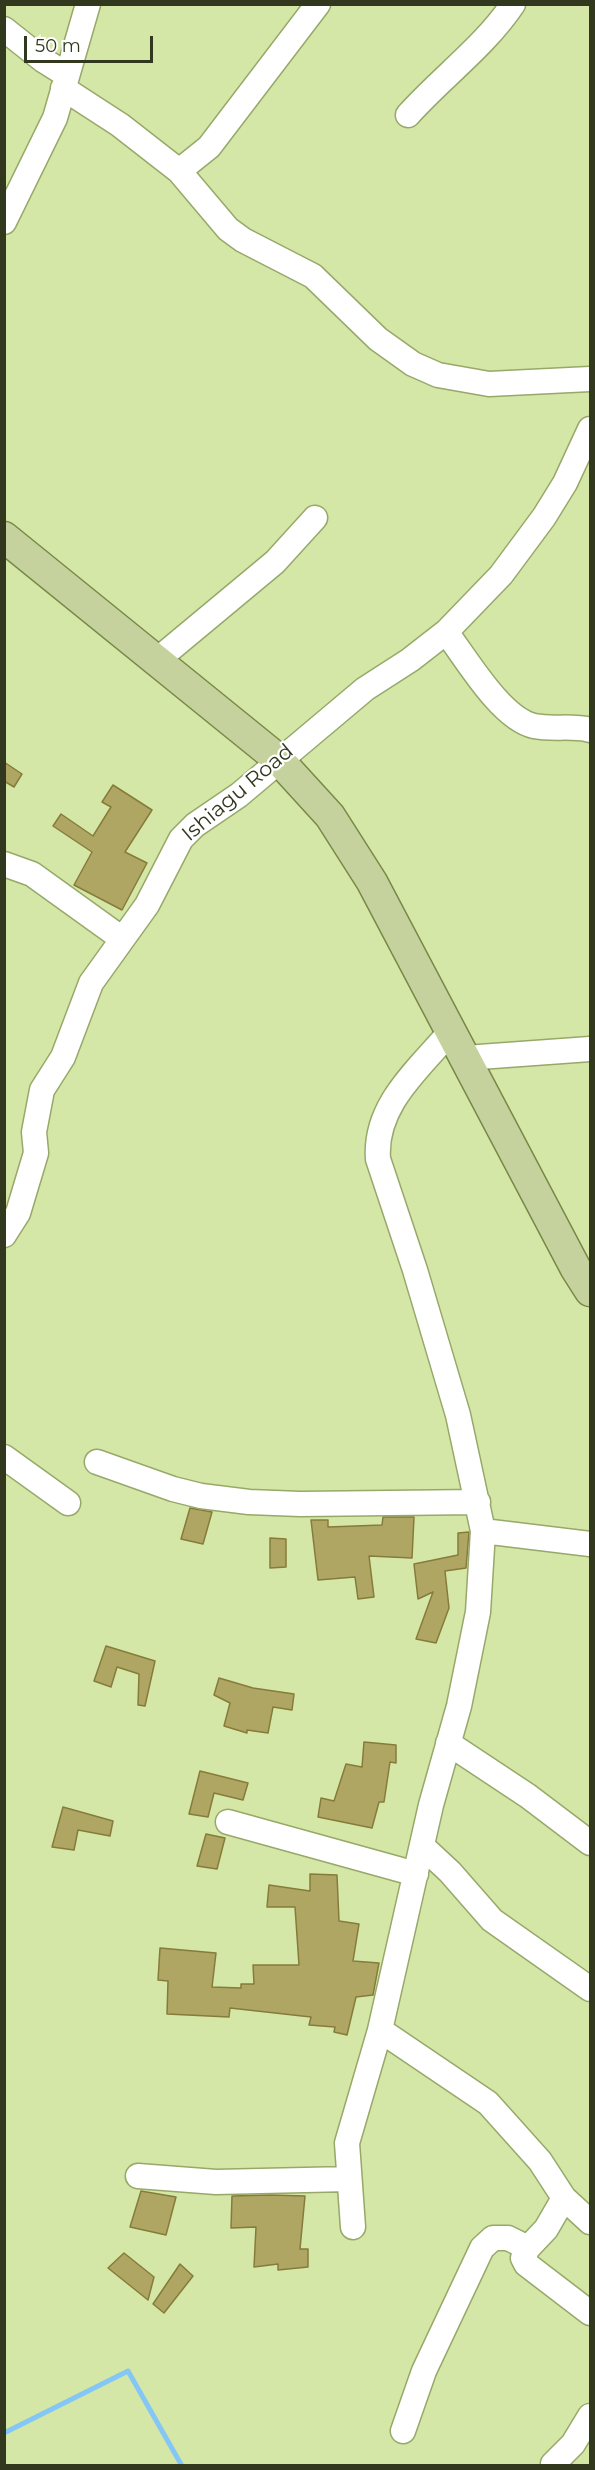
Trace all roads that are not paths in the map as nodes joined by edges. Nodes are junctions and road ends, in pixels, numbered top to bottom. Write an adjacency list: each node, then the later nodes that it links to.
1 (88, 4): 5 (street)
2 (318, 4): 7 (street)
3 (513, 4): 6 (street)
4 (4, 29): 5 (street)
5 (65, 81): 7 (street); 8 (street)
6 (408, 115)
7 (179, 171): 9 (street)
8 (4, 222)
9 (591, 379)
10 (591, 429): 13 (street, Ishiagu Road)
11 (315, 518): 14 (street)
12 (4, 537): 14 (main road)
13 (446, 632): 15 (street); 16 (street, Ishiagu Road)
14 (156, 661): 16 (main road)
15 (591, 729)
16 (278, 759): 18 (street, Ishiagu Road); 19 (main road)
17 (4, 864): 18 (street)
18 (121, 938): 22 (street, Ishiagu Road)
19 (450, 1032): 21 (main road); 26 (street)
20 (591, 1049): 21 (street)
21 (465, 1058): 23 (main road)
22 (4, 1235)
23 (591, 1290)
24 (4, 1457): 27 (street)
25 (97, 1462): 26 (street)
26 (478, 1502): 28 (street)
27 (68, 1503)
28 (483, 1531): 29 (street); 30 (street)
29 (591, 1544)
30 (448, 1743): 32 (street); 33 (street)
31 (228, 1822): 34 (street)
32 (591, 1843)
33 (422, 1846): 34 (street); 35 (street)
34 (416, 1874): 36 (street)
35 (591, 1989)
36 (380, 2030): 38 (street); 39 (street)
37 (138, 2176): 38 (street)
38 (349, 2179): 41 (street)
39 (564, 2198): 40 (street); 42 (street)
40 (591, 2222)
41 (352, 2227)
42 (528, 2247): 43 (street); 45 (street)
43 (591, 2313)
44 (591, 2416): 46 (street)
45 (403, 2431)
46 (553, 2464)

